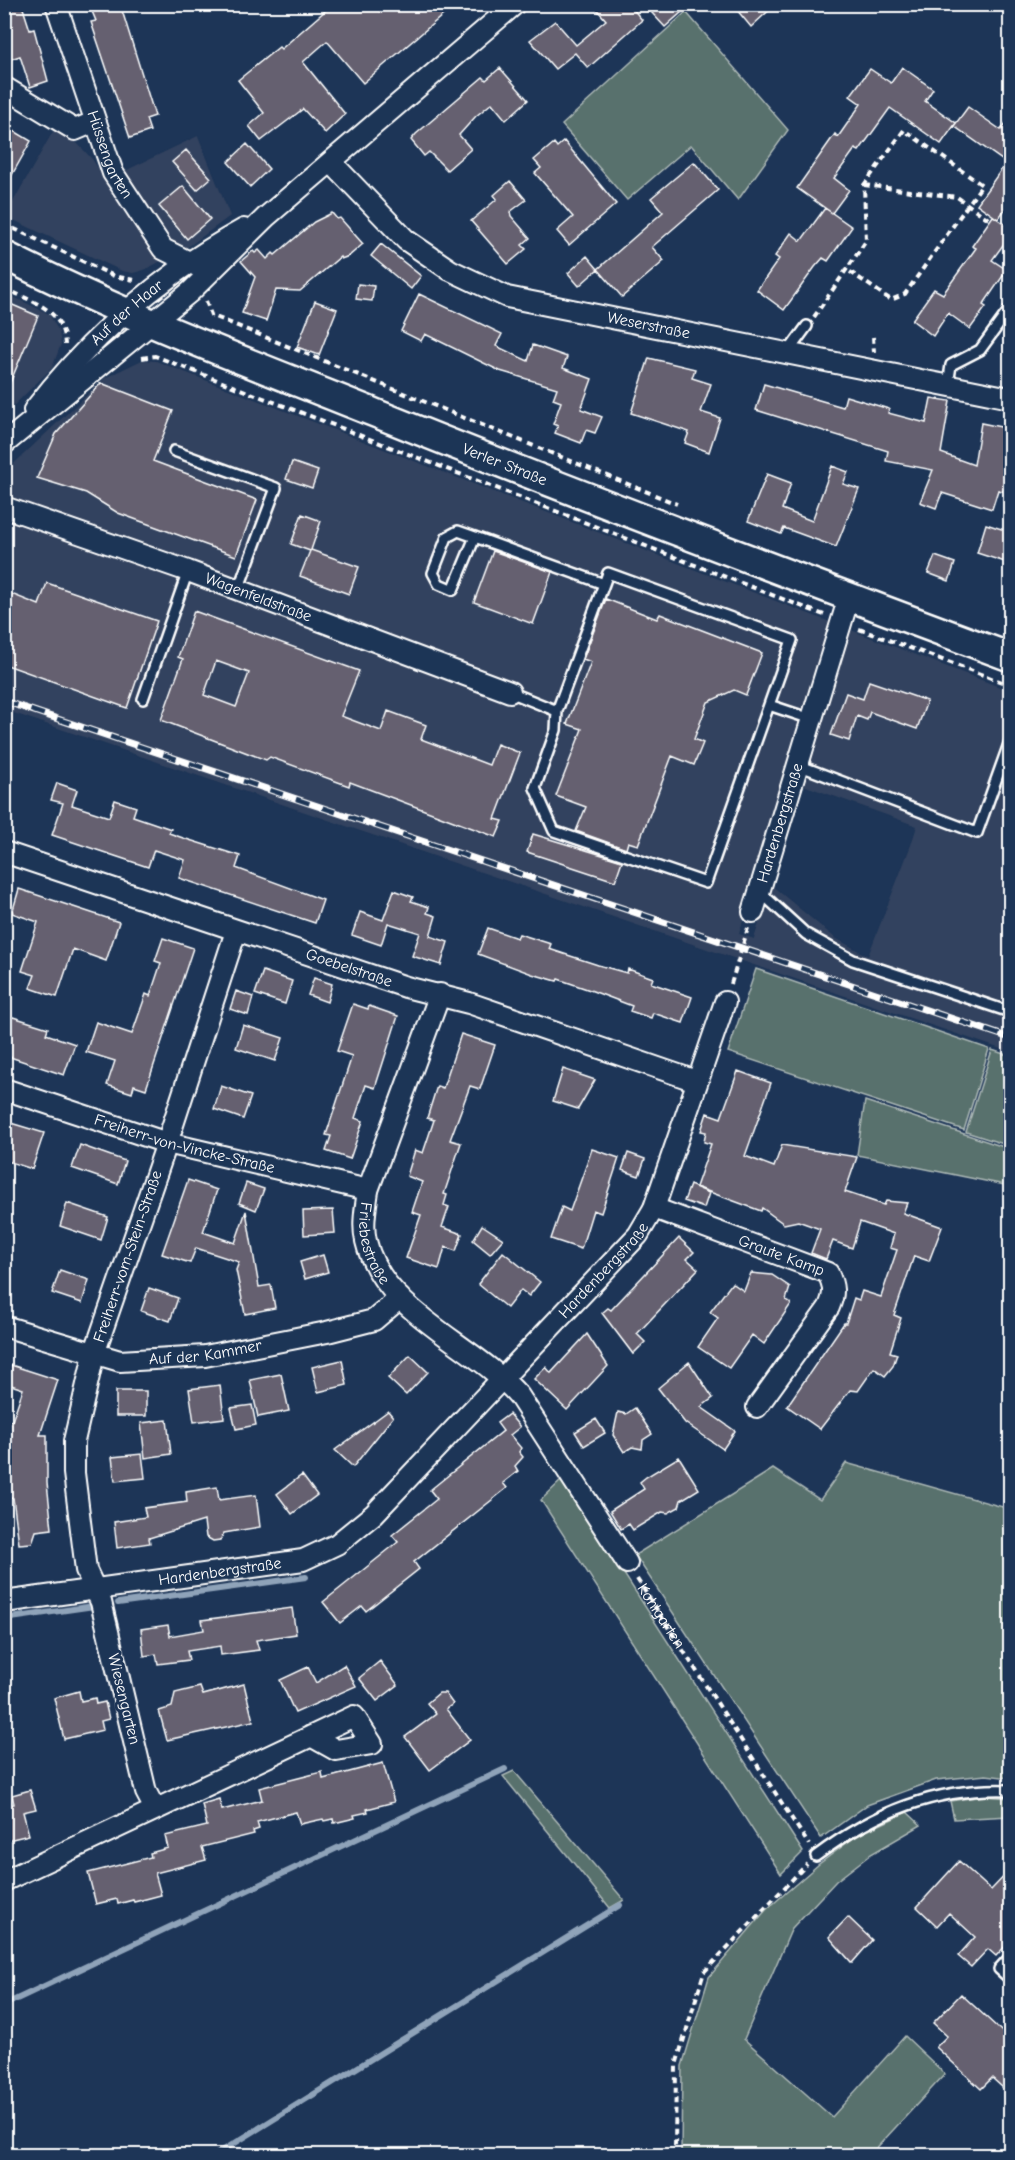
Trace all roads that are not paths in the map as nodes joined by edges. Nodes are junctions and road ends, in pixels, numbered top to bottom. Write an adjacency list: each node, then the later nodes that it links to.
1 (56, 4): 4 (street, Hüssengarten)
2 (515, 4): 5 (street, Auf der Haar)
3 (4, 87): 4 (street)
4 (94, 122): 8 (street, Hüssengarten)
5 (331, 162): 6 (street, Auf der Haar); 14 (street, Weserstraße)
6 (266, 217): 8 (street, Auf der Haar); 9 (street, Auf der Haar)
7 (4, 255): 11 (main road, Verler Straße)
8 (189, 262): 9 (street, Hüssengarten); 11 (street, Auf der Haar)
9 (209, 272): 12 (street, Auf der Haar)
10 (1011, 309): 15 (lane)
11 (124, 311): 12 (main road, Verler Straße); 17 (street, Auf der Haar)
12 (152, 324): 17 (street, Auf der Haar); 24 (main road, Verler Straße)
13 (807, 326): 14 (lane)
14 (788, 352): 15 (street, Weserstraße)
15 (948, 385): 16 (street, Weserstraße)
16 (1011, 398)
17 (8, 441)
18 (174, 451): 23 (lane)
19 (4, 507): 21 (street, Wagenfeldstraße)
20 (476, 537): 20 (lane); 22 (lane)
21 (188, 571): 23 (street, Wagenfeldstraße); 27 (lane)
22 (604, 584): 28 (lane); 29 (lane)
23 (238, 590): 26 (street, Wagenfeldstraße)
24 (849, 597): 25 (main road, Verler Straße); 30 (street, Hardenbergstraße)
25 (1011, 657)
26 (510, 692): 29 (lane)
27 (143, 699)
28 (769, 705): 29 (lane); 30 (lane)
29 (556, 711)
30 (811, 719): 32 (street, Hardenbergstraße)
31 (1011, 741): 32 (lane)
32 (798, 765): 34 (street, Hardenbergstraße)
33 (4, 852): 36 (street, Goebelstraße)
34 (759, 891): 35 (street, Hardenbergstraße); 39 (lane)
35 (753, 912)
36 (236, 931): 37 (street, Goebelstraße); 42 (street, Freiherr-vom-Stein-Straße)
37 (440, 994): 40 (street, Goebelstraße); 43 (street, Friebestraße)
38 (725, 1002): 40 (street, Hardenbergstraße)
39 (1011, 1012)
40 (696, 1081): 44 (street, Hardenbergstraße)
41 (4, 1089): 42 (street, Freiherr-von-Vincke-Straße)
42 (167, 1143): 43 (street, Freiherr-von-Vincke-Straße); 47 (street, Freiherr-vom-Stein-Straße)
43 (369, 1190): 45 (street, Friebestraße)
44 (654, 1208): 48 (street, Hardenbergstraße); 49 (street, Graute Kamp)
45 (400, 1298): 47 (street, Auf der Kammer); 48 (street, Friebestraße)
46 (4, 1326): 47 (street, Auf der Kammer)
47 (94, 1354): 51 (street, Freiherr-vom-Stein-Straße)
48 (503, 1377): 50 (street); 51 (street, Hardenbergstraße)
49 (757, 1407)
50 (627, 1563)
51 (96, 1588): 52 (street, Hardenbergstraße); 55 (street, Wiesengarten)
52 (4, 1602)
53 (311, 1736): 55 (street)
54 (1011, 1790): 56 (lane)
55 (155, 1809): 57 (street)
56 (816, 1856)
57 (4, 1881)
58 (1011, 1957): 59 (lane)
59 (1011, 1979)

